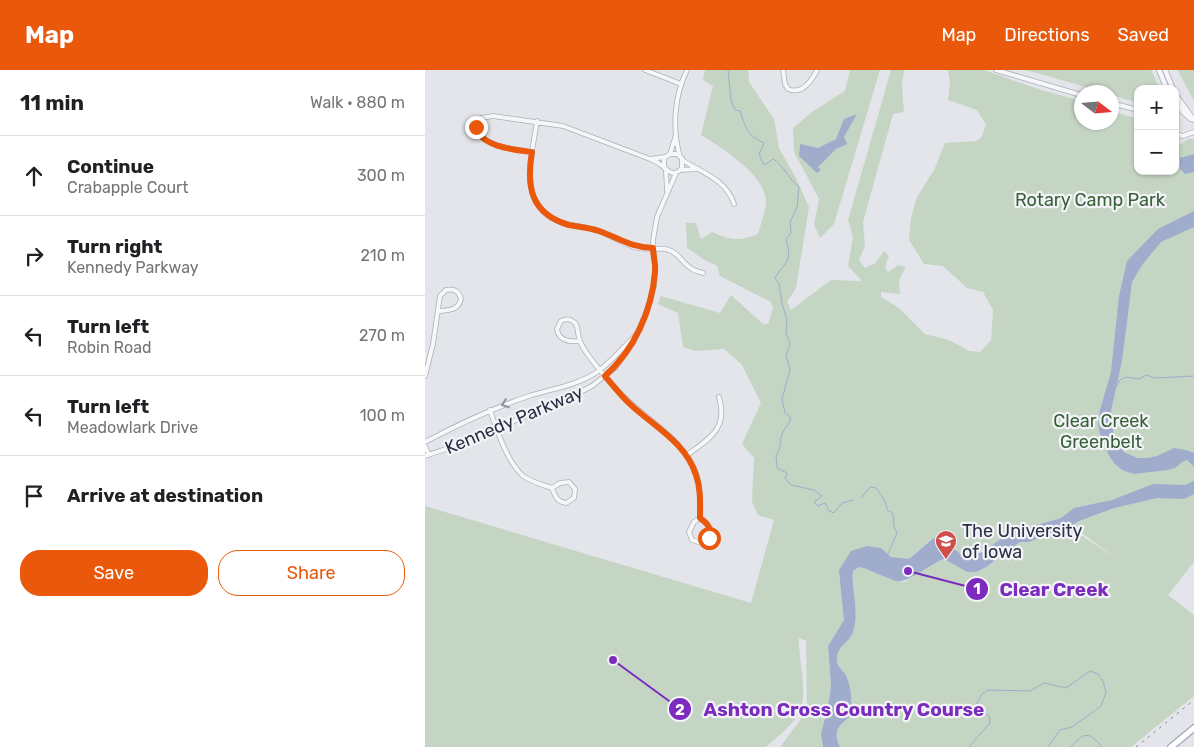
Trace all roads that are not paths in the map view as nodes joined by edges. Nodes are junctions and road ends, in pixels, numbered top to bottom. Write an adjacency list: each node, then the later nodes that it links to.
1 (645, 70): 8 (street)
2 (687, 70): 8 (street)
3 (783, 70): 4 (street)
4 (817, 70)
5 (996, 70): 11 (street)
6 (1159, 70): 9 (street)
7 (1165, 70): 10 (street)
8 (681, 84): 20 (street)
9 (1165, 85)
10 (1171, 85)
11 (1074, 93)
12 (1179, 100): 17 (street)
13 (1119, 105): 15 (street)
14 (1179, 107): 17 (street)
15 (1134, 109)
16 (537, 121): 21 (street); 21 (street); 25 (street)
17 (1194, 121)
18 (1194, 132): 19 (street)
19 (1179, 135)
20 (676, 136): 22 (street); 24 (street)
21 (532, 152): 32 (street)
22 (670, 154): 23 (street); 24 (street)
23 (665, 157): 25 (street); 26 (street)
24 (681, 158): 27 (street); 28 (street)
25 (650, 159): 26 (street)
26 (665, 169): 29 (street); 30 (street, Kennedy Parkway)
27 (699, 169): 28 (street); 31 (street)
28 (680, 170): 29 (street)
29 (676, 173): 30 (street, Kennedy Parkway)
30 (667, 191): 32 (street, Kennedy Parkway)
31 (734, 204)
32 (653, 248): 33 (street); 35 (street, Kennedy Parkway)
33 (703, 273)
34 (439, 311): 34 (street); 38 (street)
35 (637, 333): 37 (street, Kennedy Parkway); 39 (street, Kennedy Parkway)
36 (579, 341): 36 (street); 37 (street)
37 (600, 369): 39 (street); 41 (street, Kennedy Parkway, one-way to 41)
38 (425, 376)
39 (605, 376): 42 (street, Kennedy Parkway); 45 (street)
40 (719, 397): 45 (street)
41 (490, 410): 42 (street); 43 (street, Kennedy Parkway)
42 (497, 428): 44 (street, Kennedy Parkway); 46 (street)
43 (425, 444): 44 (street)
44 (427, 455)
45 (687, 455): 47 (street)
46 (552, 488): 46 (street)
47 (700, 518): 47 (street)
48 (1194, 728): 49 (main road)
49 (1171, 747)

